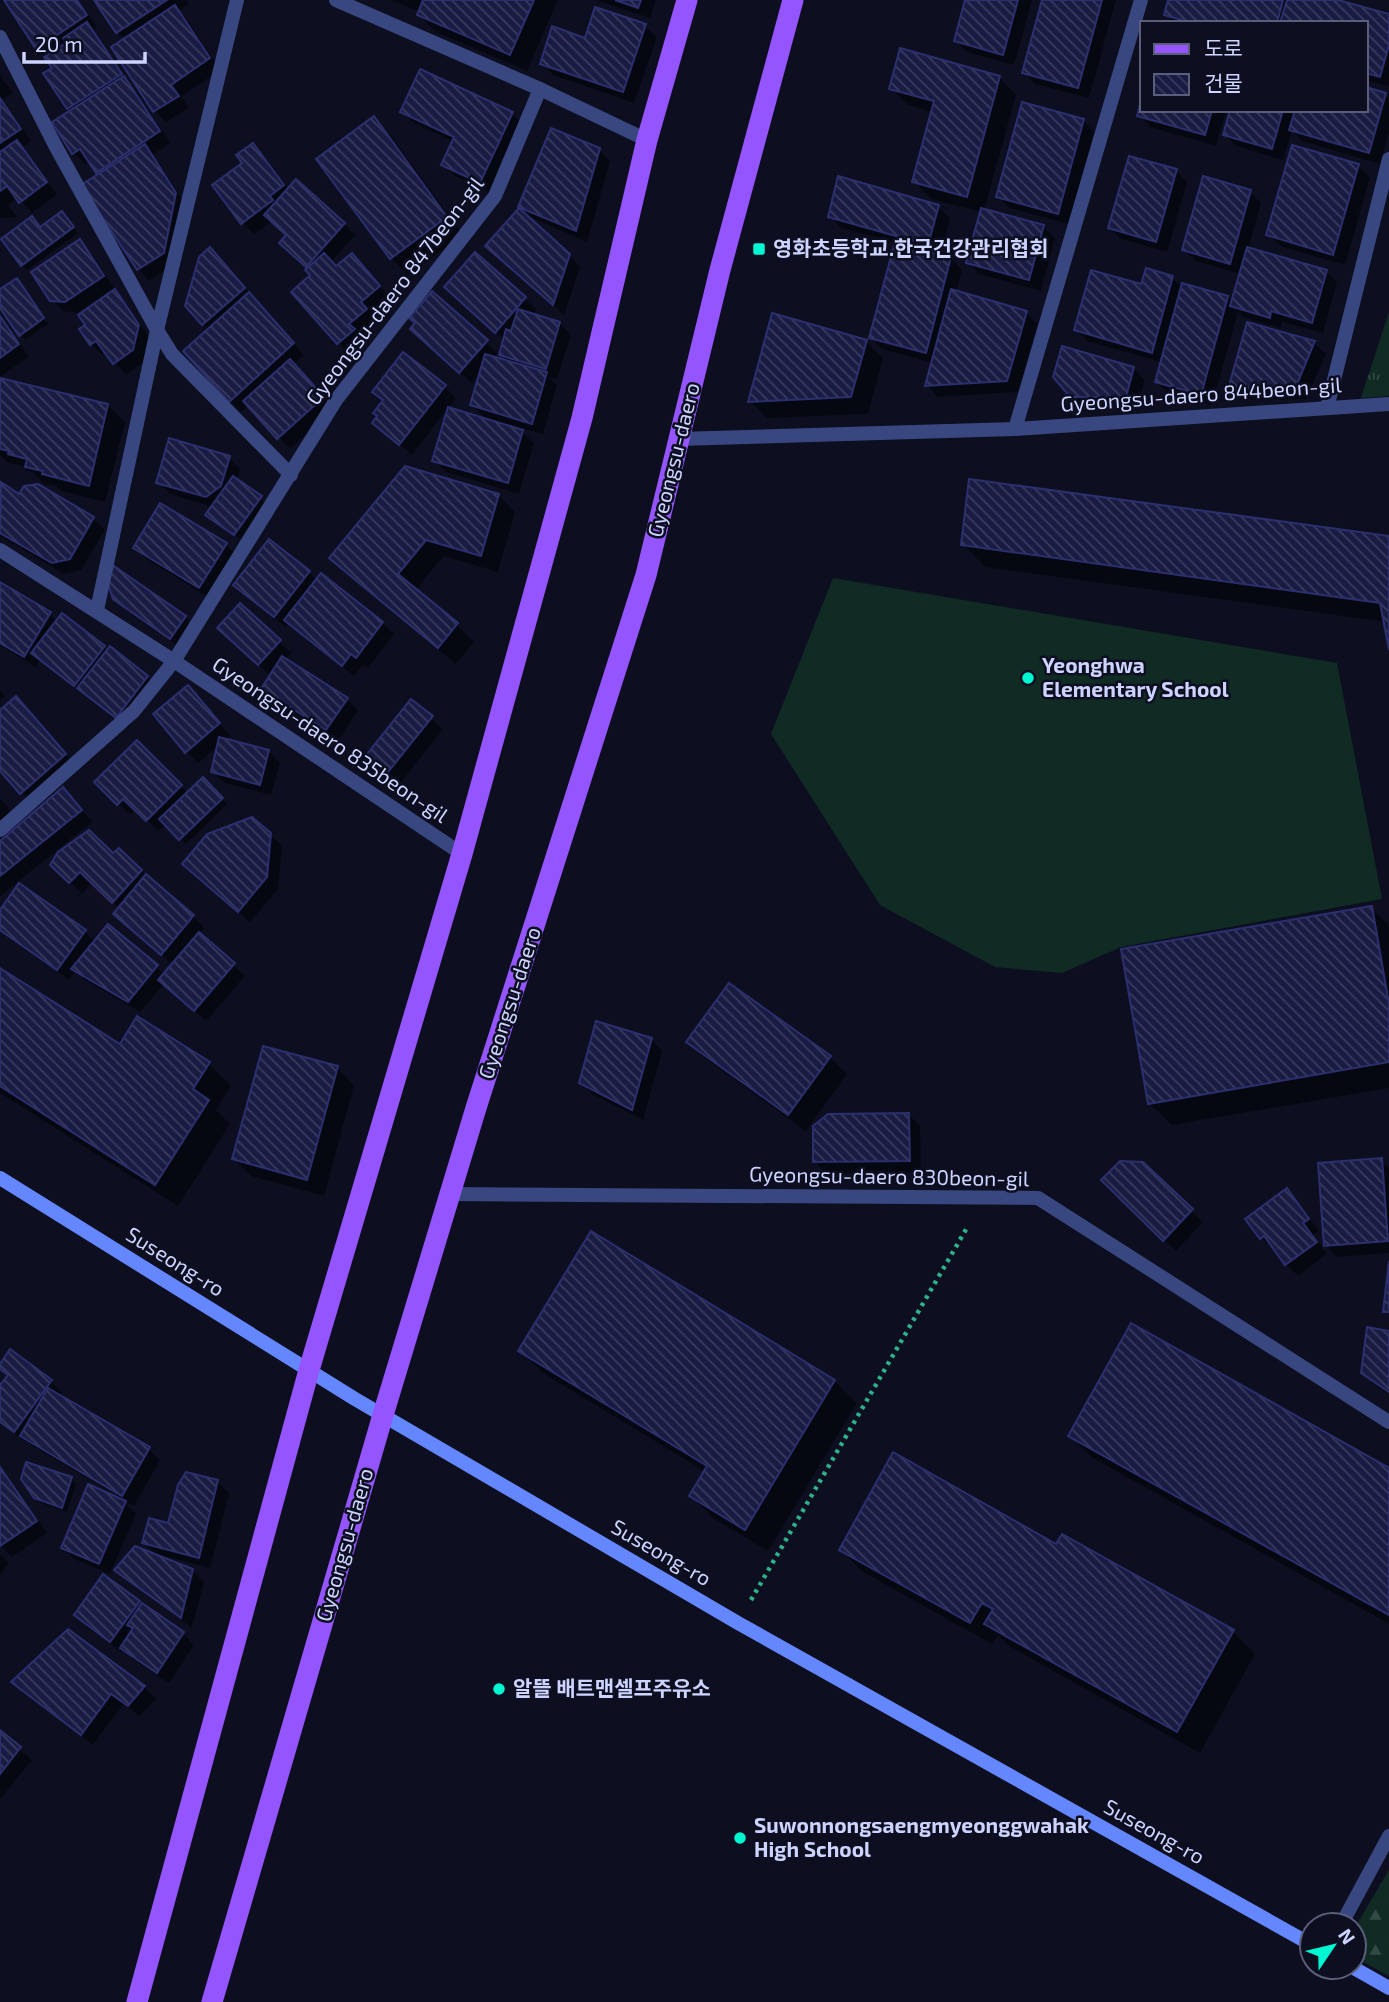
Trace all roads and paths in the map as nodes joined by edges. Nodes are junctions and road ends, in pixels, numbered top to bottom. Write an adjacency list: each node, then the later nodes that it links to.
1 (237, 0): 10 (street)
2 (336, 0): 7 (street)
3 (687, 0): 8 (main road)
4 (793, 0): 14 (main road, Gyeongsu-daero)
5 (1141, 0): 13 (street)
6 (0, 37): 10 (street)
7 (540, 89): 8 (street); 15 (street, Gyeongsu-daero 847beon-gil)
8 (647, 140): 20 (main road)
9 (1389, 159): 12 (street)
10 (157, 330): 15 (street); 17 (street)
11 (1389, 404): 12 (street, Gyeongsu-daero 844beon-gil)
12 (1327, 408): 13 (street, Gyeongsu-daero 844beon-gil)
13 (1015, 429): 14 (street, Gyeongsu-daero 844beon-gil)
14 (679, 439): 22 (main road, Gyeongsu-daero)
15 (291, 475): 18 (street)
16 (0, 550): 17 (street, Gyeongsu-daero 835beon-gil)
17 (97, 610): 18 (street, Gyeongsu-daero 835beon-gil)
18 (174, 661): 19 (street); 20 (street, Gyeongsu-daero 835beon-gil)
19 (0, 830)
20 (462, 854): 24 (main road)
21 (0, 1178): 24 (street, Suseong-ro)
22 (450, 1194): 23 (street, Gyeongsu-daero 830beon-gil); 25 (main road, Gyeongsu-daero)
23 (985, 1198): 26 (street, Gyeongsu-daero 830beon-gil); 27 (path)
24 (309, 1370): 25 (street, Suseong-ro); 33 (main road)
25 (383, 1415): 27 (street, Suseong-ro); 34 (main road, Gyeongsu-daero)
26 (1389, 1422)
27 (738, 1623): 30 (street, Suseong-ro)
28 (1389, 1836): 29 (street)
29 (1349, 1911)
30 (1298, 1937)
31 (1368, 1976): 32 (street)
32 (1389, 1988)
33 (137, 2002)
34 (212, 2002)

